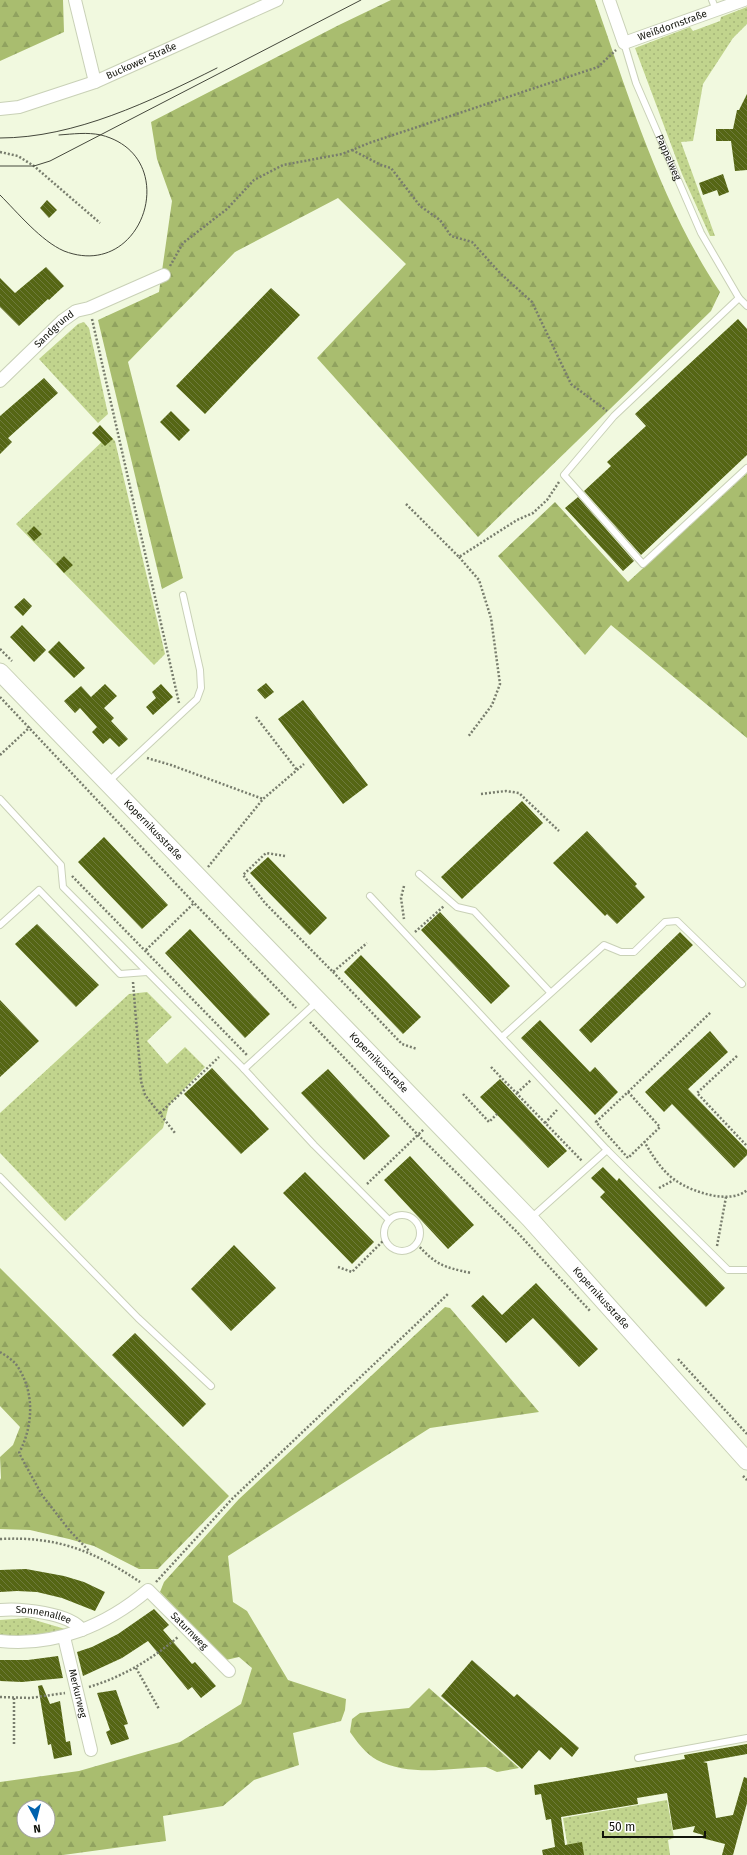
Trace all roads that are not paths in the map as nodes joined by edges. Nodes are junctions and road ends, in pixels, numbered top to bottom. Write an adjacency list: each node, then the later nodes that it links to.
1 (75, 0): 7 (street)
2 (609, 0): 6 (street, Pappelweg)
3 (744, 0): 5 (street, Weißdornstraße)
4 (272, 1): 7 (street, Buckower Straße)
5 (714, 5): 6 (street, Weißdornstraße)
6 (624, 43): 10 (lane, Pappelweg)
7 (95, 82): 8 (street, Buckower Straße)
8 (0, 109)
9 (164, 276): 12 (street, Sandgrund)
10 (739, 298): 11 (lane, Pappelweg); 13 (lane)
11 (747, 306)
12 (0, 381)
13 (747, 468)
14 (183, 595): 16 (lane)
15 (0, 672): 16 (main road, Kopernikusstraße)
16 (106, 784): 24 (main road, Kopernikusstraße)
17 (0, 799): 21 (lane)
18 (419, 874): 23 (lane)
19 (370, 896): 25 (lane)
20 (0, 925): 21 (lane)
21 (147, 972): 26 (lane)
22 (742, 984): 23 (lane)
23 (550, 992): 25 (lane)
24 (318, 1001): 26 (lane); 30 (main road, Kopernikusstraße)
25 (502, 1037): 27 (lane)
26 (244, 1069): 29 (lane)
27 (607, 1150): 30 (lane); 31 (lane)
28 (0, 1177): 32 (lane)
29 (389, 1220): 29 (lane)
30 (530, 1220): 33 (main road, Kopernikusstraße)
31 (747, 1270)
32 (211, 1386)
33 (747, 1461)
34 (148, 1590): 36 (street, Sonnenallee); 39 (street, Saturnweg)
35 (0, 1610): 36 (street, Sonnenallee)
36 (82, 1630): 37 (street, Sonnenallee)
37 (64, 1637): 38 (street, Sonnenallee); 41 (street, Merkurweg)
38 (0, 1641)
39 (229, 1672)
40 (747, 1738): 42 (lane)
41 (91, 1750)
42 (638, 1758)

